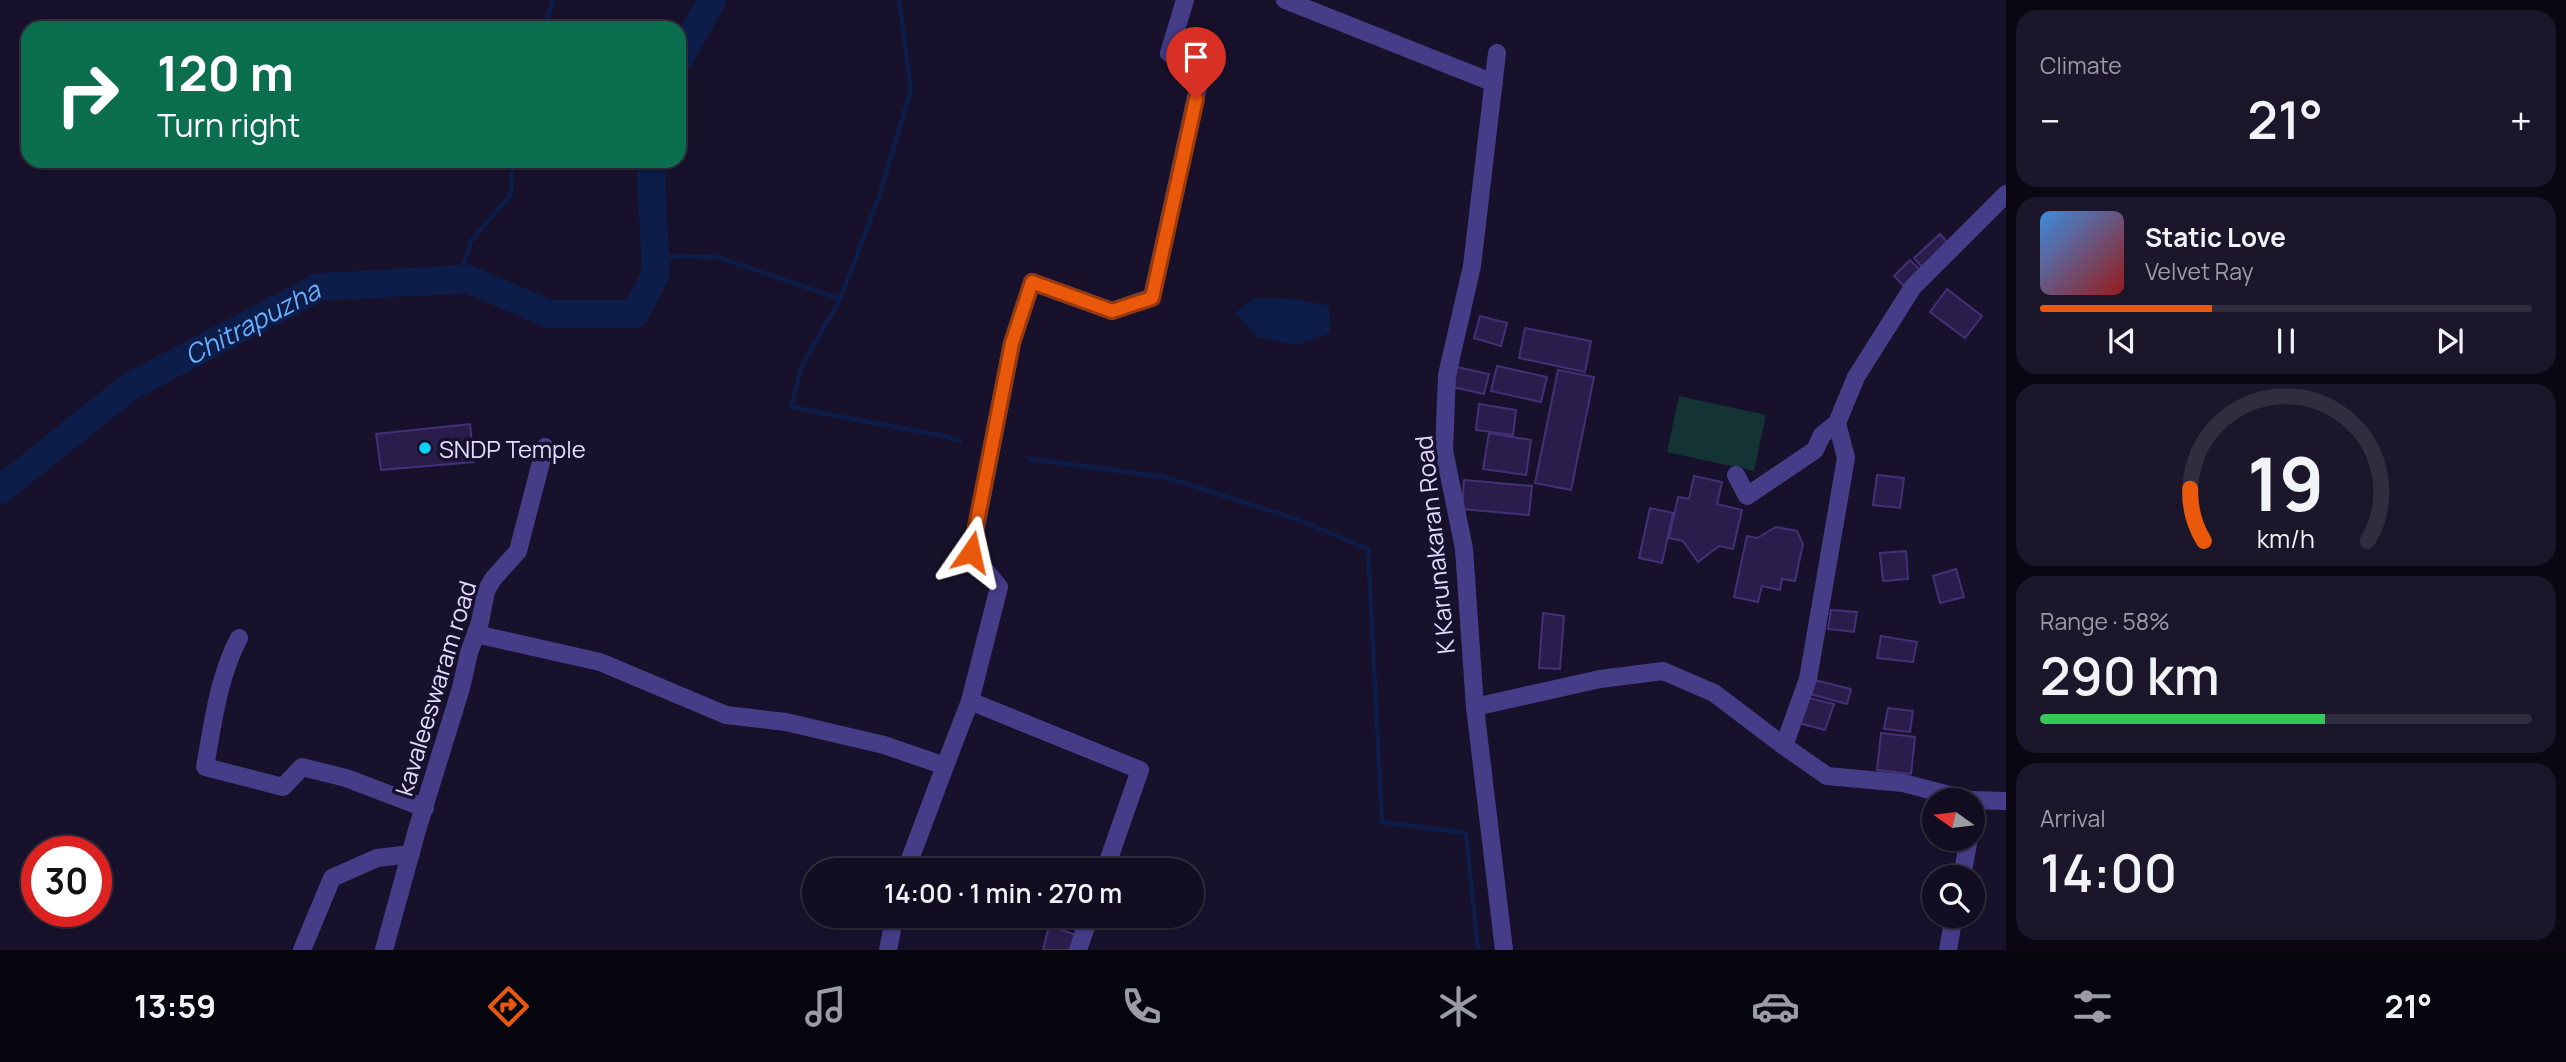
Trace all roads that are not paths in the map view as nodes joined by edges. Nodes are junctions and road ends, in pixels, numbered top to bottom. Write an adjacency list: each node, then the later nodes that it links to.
1 (1185, 0): 11 (street)
2 (1285, 0): 4 (street)
3 (1497, 53): 4 (street, K Karunakaran Road)
4 (1494, 83): 12 (street, K Karunakaran Road)
5 (2006, 194): 6 (street)
6 (1837, 422): 8 (street); 13 (street)
7 (545, 447): 9 (street, kavaleeswaram road)
8 (1736, 475)
9 (476, 634): 14 (street); 18 (street, kavaleeswaram road)
10 (239, 638): 18 (street)
11 (970, 701): 14 (street); 21 (street)
12 (1475, 707): 13 (street); 29 (street, K Karunakaran Road)
13 (1784, 746): 15 (street)
14 (945, 766): 20 (street)
15 (1922, 788)
16 (1985, 801): 17 (street)
17 (2006, 801)
18 (425, 808): 19 (street, kavaleeswaram road)
19 (411, 855): 25 (street); 26 (street, kavaleeswaram road)
20 (910, 858)
21 (1109, 858)
22 (892, 928): 27 (street)
23 (1085, 928): 28 (street)
24 (1952, 928): 30 (street)
25 (302, 950)
26 (384, 950)
27 (888, 950)
28 (1077, 950)
29 (1504, 950)
30 (1948, 950)

